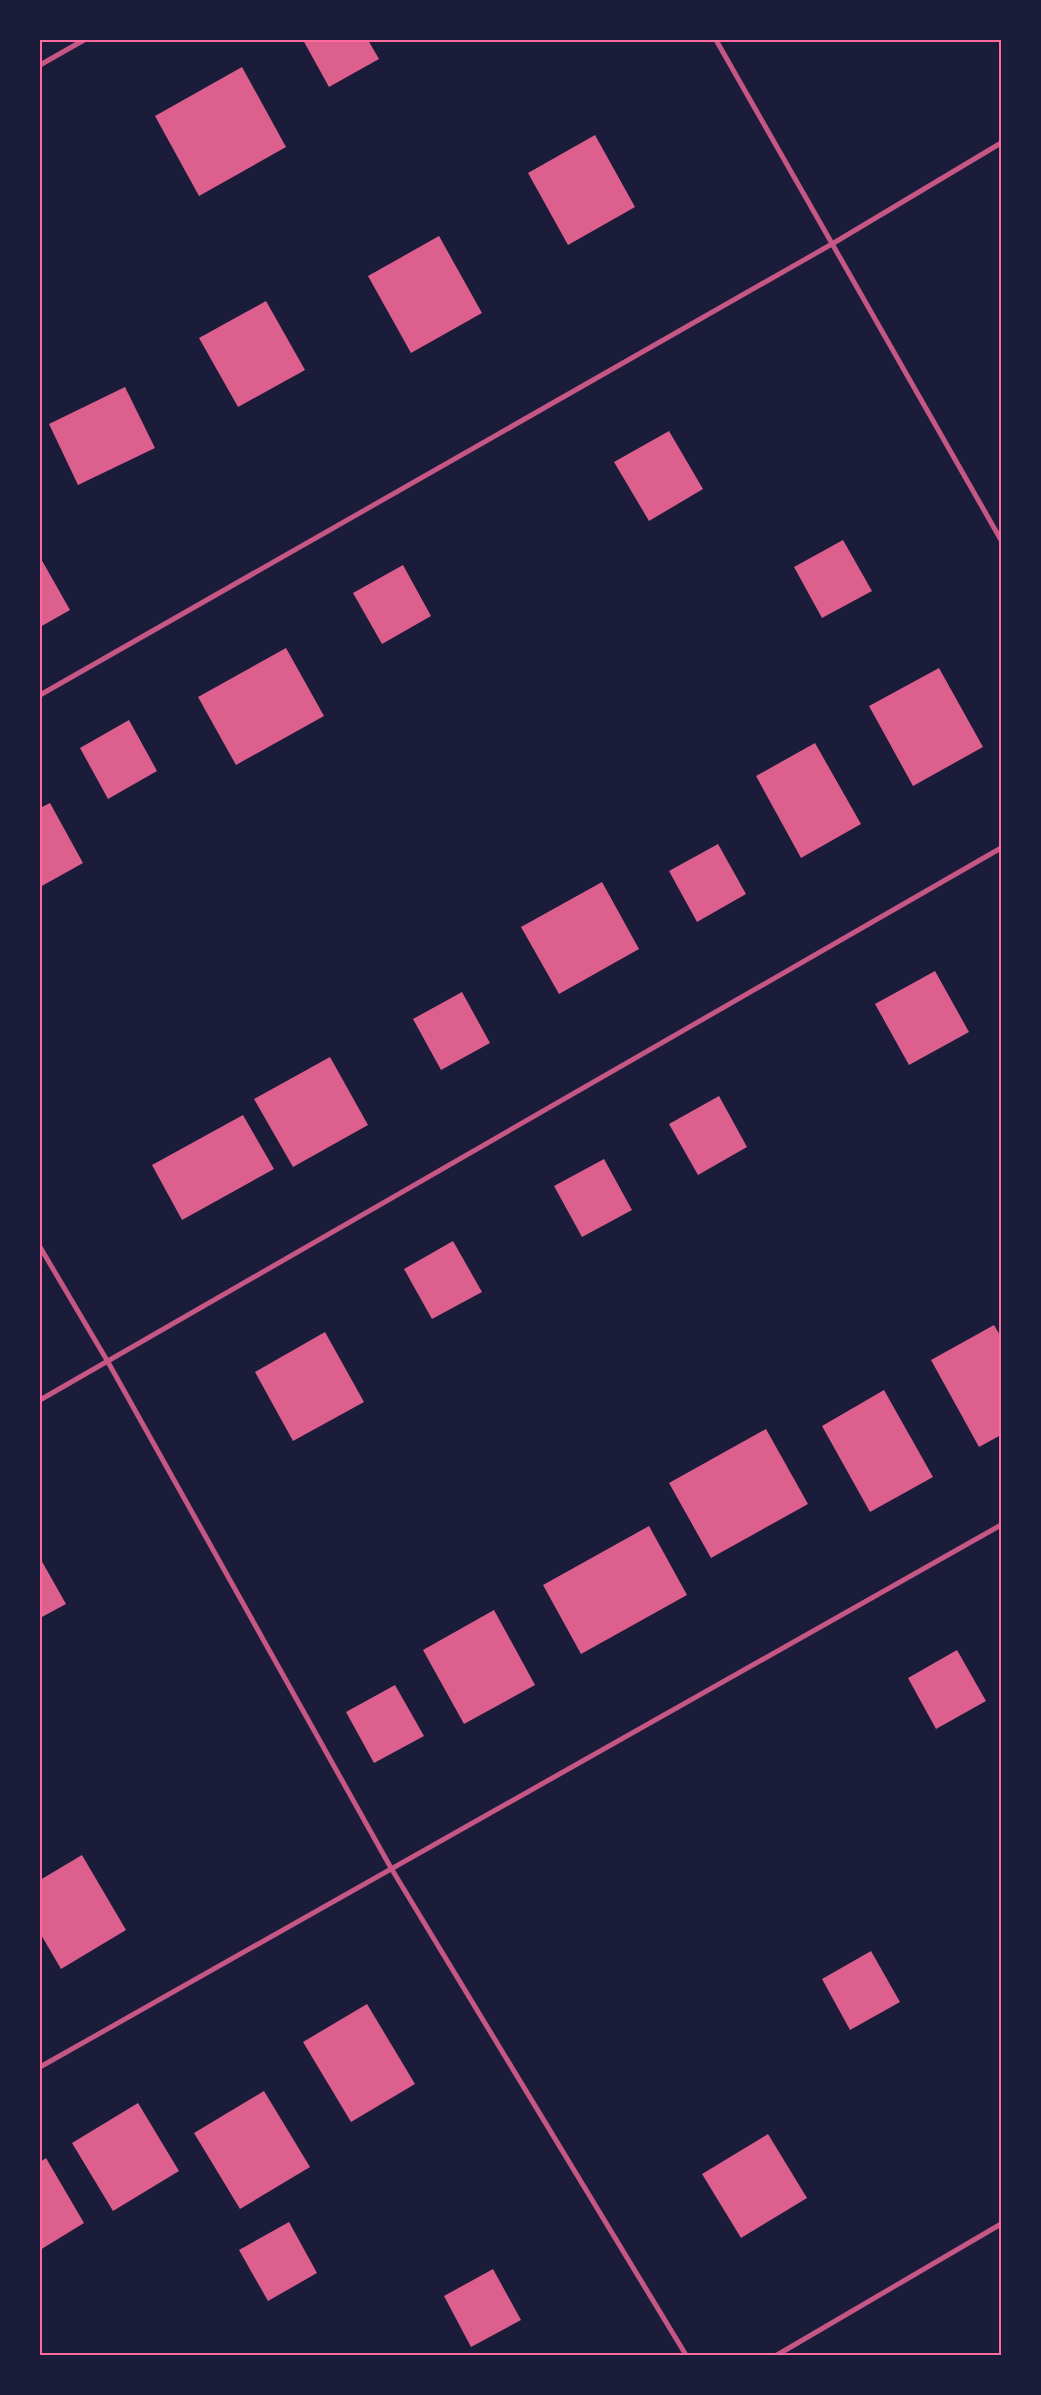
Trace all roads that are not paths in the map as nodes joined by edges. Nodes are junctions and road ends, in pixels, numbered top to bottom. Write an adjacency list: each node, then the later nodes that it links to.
1 (84, 40): 3 (street)
2 (716, 40): 5 (street)
3 (40, 65)
4 (1001, 143): 5 (street)
5 (832, 244): 6 (street); 7 (street)
6 (1001, 540)
7 (40, 696)
8 (1001, 848): 10 (street)
9 (40, 1247): 10 (street)
10 (108, 1362): 11 (street); 13 (street)
11 (40, 1400)
12 (1001, 1525): 13 (street)
13 (391, 1868): 14 (street); 16 (street)
14 (40, 2068)
15 (1001, 2224): 17 (street)
16 (686, 2355)
17 (777, 2355)

